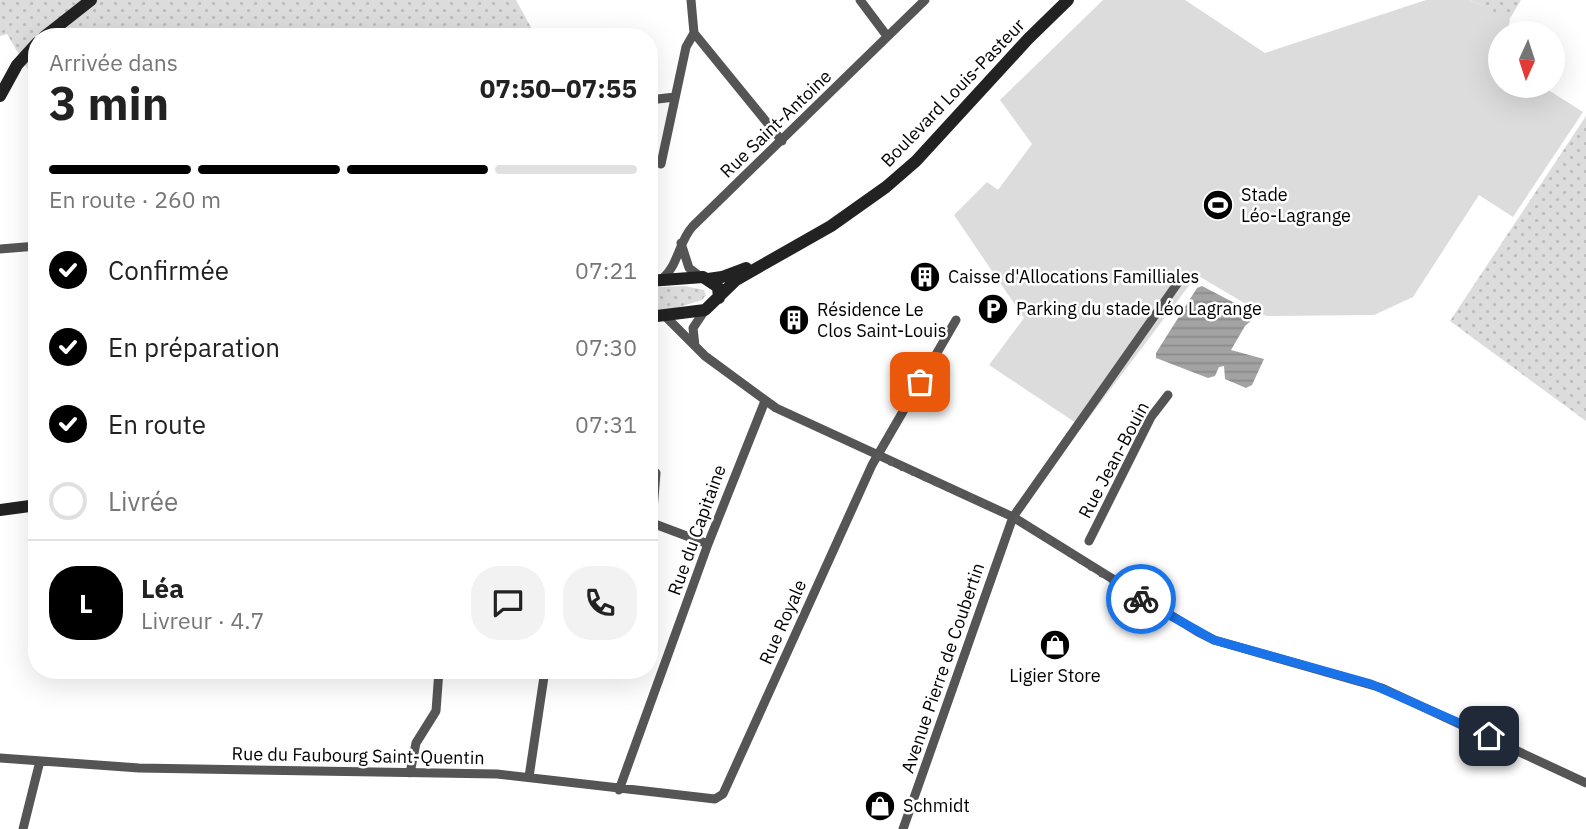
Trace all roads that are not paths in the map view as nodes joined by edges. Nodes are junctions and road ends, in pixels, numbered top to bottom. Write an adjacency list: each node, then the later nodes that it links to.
1 (91, 0): 6 (main road)
2 (691, 0): 7 (street)
3 (860, 0): 8 (street)
4 (925, 0): 8 (street, Rue Saint-Antoine)
5 (1068, 0): 18 (main road, Boulevard Louis-Pasteur)
6 (55, 28)
7 (694, 33): 11 (street); 13 (street)
8 (887, 36): 13 (street, Rue Saint-Antoine)
9 (28, 53): 10 (main road)
10 (0, 96)
11 (675, 97): 12 (street); 14 (street)
12 (658, 99)
13 (782, 141): 15 (street, Rue Saint-Antoine)
14 (662, 164)
15 (681, 241): 19 (street, Rue Saint-Antoine); 20 (street)
16 (28, 247): 17 (street)
17 (0, 249)
18 (766, 261): 20 (main road); 23 (main road, Boulevard Louis-Pasteur)
19 (658, 278)
20 (705, 278): 21 (main road); 23 (main road)
21 (658, 280)
22 (1177, 284): 34 (street, Avenue Pierre de Coubertin)
23 (719, 298): 24 (main road, Boulevard Louis-Pasteur)
24 (705, 310): 26 (main road); 28 (street)
25 (658, 317): 26 (main road)
26 (666, 317): 28 (street)
27 (956, 320): 31 (street, Rue Royale)
28 (695, 348): 30 (street)
29 (1168, 395): 36 (street, Rue Jean-Bouin)
30 (765, 401): 31 (street); 37 (street, Rue du Capitaine)
31 (877, 456): 34 (street); 46 (street, Rue Royale)
32 (28, 506): 33 (main road)
33 (0, 510)
34 (1013, 517): 44 (street); 48 (street, Avenue Pierre de Coubertin)
35 (658, 525): 37 (street)
36 (1089, 541)
37 (708, 544): 45 (street, Rue du Capitaine)
38 (438, 679): 42 (street)
39 (544, 679): 43 (street)
40 (0, 758): 41 (street, Rue du Faubourg Saint-Quentin)
41 (40, 761): 42 (street, Rue du Faubourg Saint-Quentin); 47 (street)
42 (410, 773): 43 (street, Rue du Faubourg Saint-Quentin)
43 (529, 777): 45 (street, Rue du Faubourg Saint-Quentin)
44 (1586, 783)
45 (619, 790): 46 (street, Rue du Faubourg Saint-Quentin)
46 (715, 799)
47 (23, 829)
48 (903, 829)

